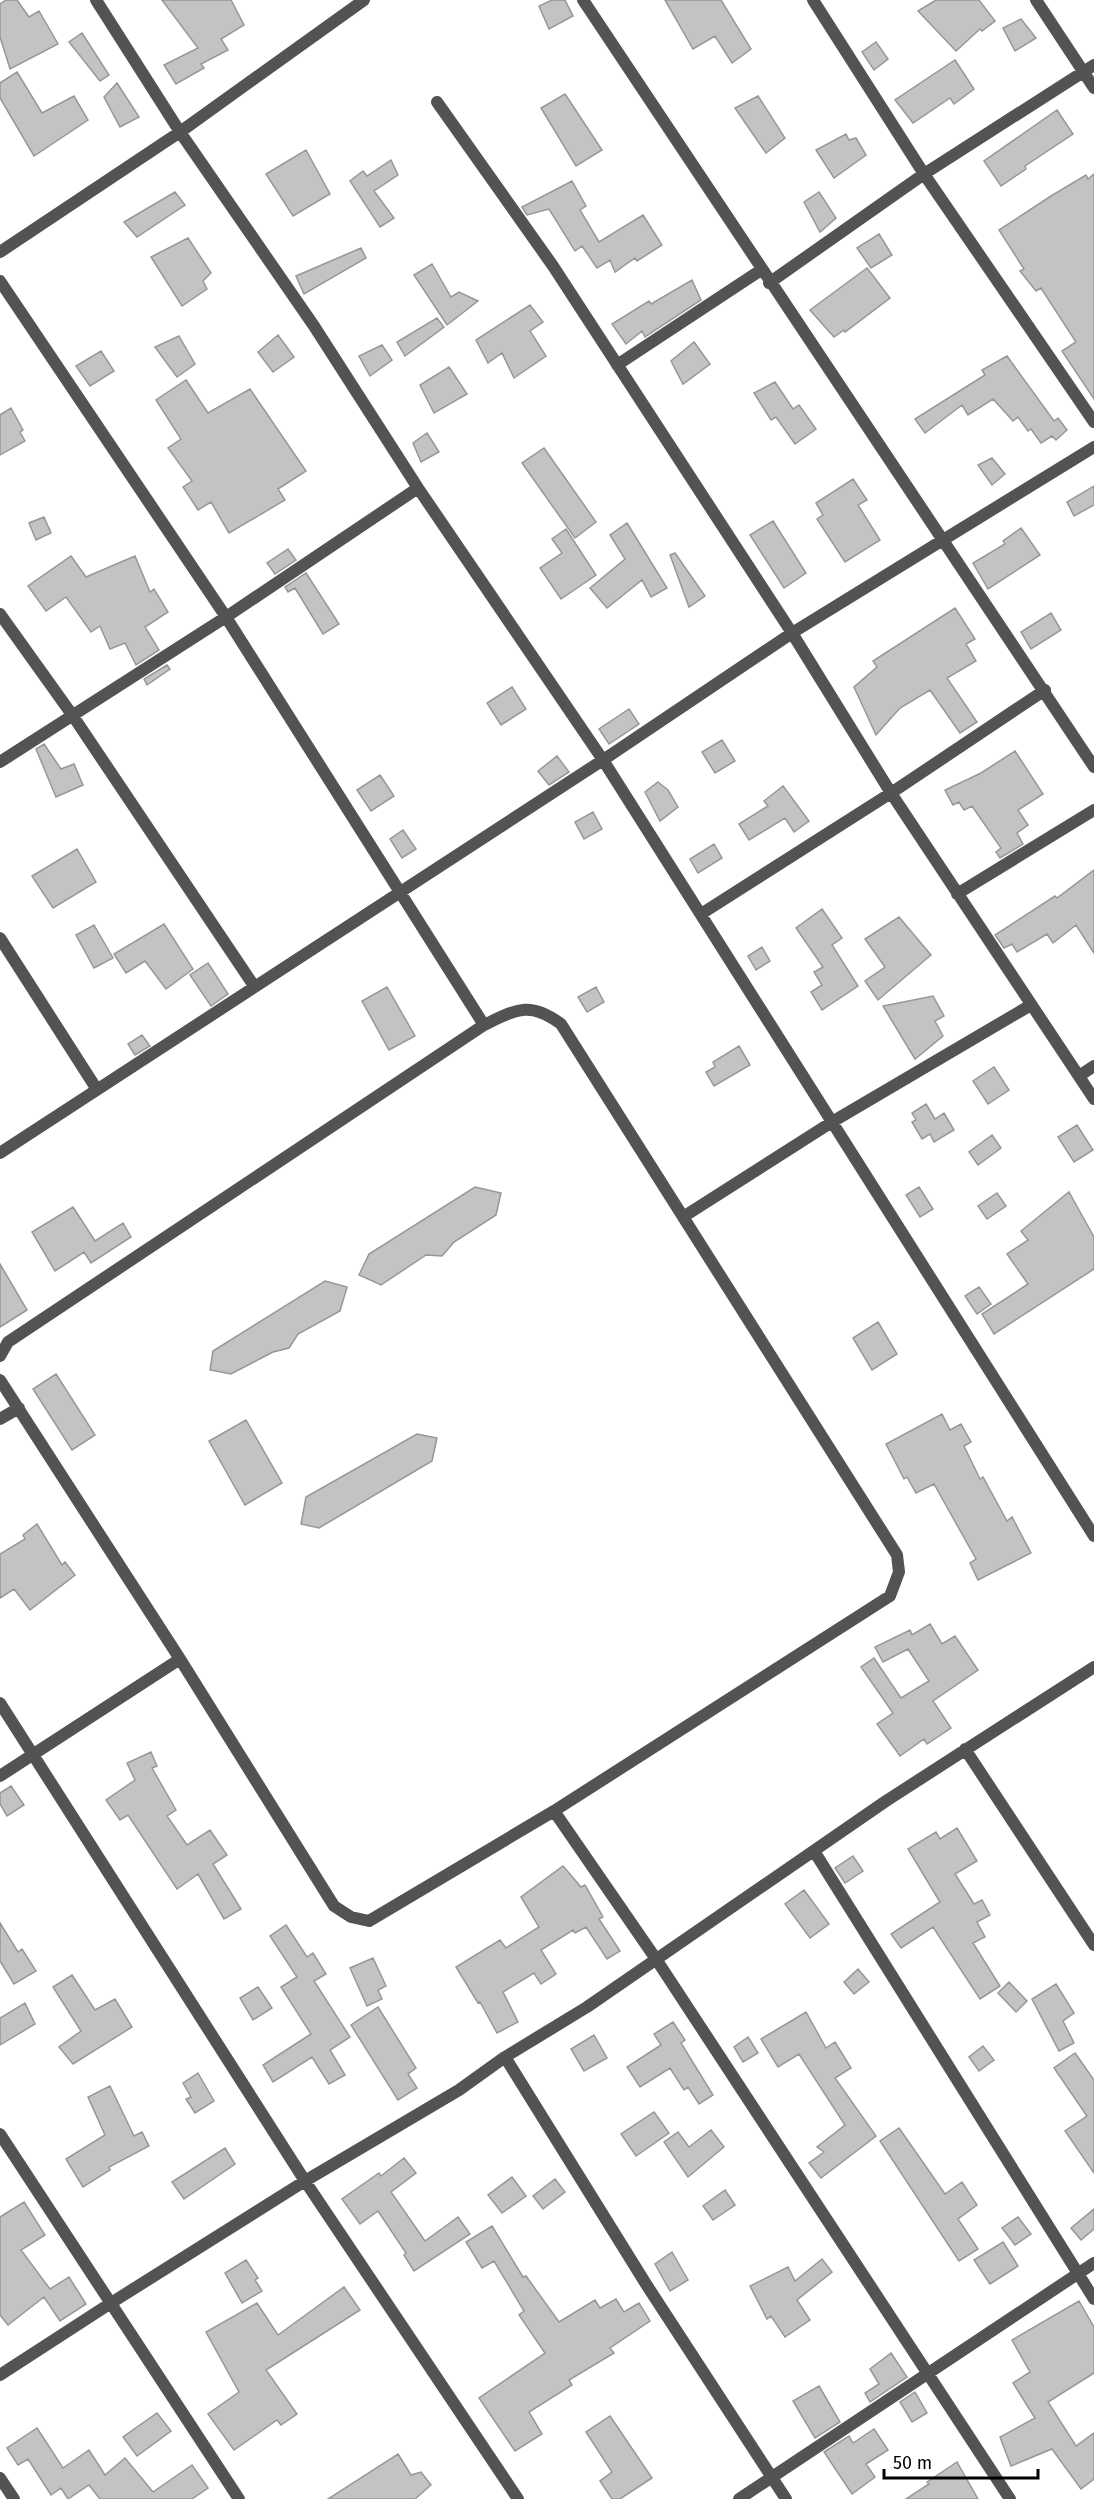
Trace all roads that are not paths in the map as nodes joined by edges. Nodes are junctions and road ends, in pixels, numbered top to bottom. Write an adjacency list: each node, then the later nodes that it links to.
1 (96, 0): 11 (street)
2 (348, 0): 7 (street)
3 (364, 0): 7 (street)
4 (583, 0): 14 (street)
5 (813, 0): 12 (street)
6 (1036, 0): 8 (street)
7 (338, 21): 11 (street)
8 (1089, 68): 9 (street); 12 (street)
9 (1094, 88)
10 (437, 102): 17 (street)
11 (180, 132): 13 (street); 20 (street)
12 (924, 174): 16 (street); 18 (street)
13 (0, 252)
14 (761, 270): 16 (street); 17 (street)
15 (0, 281): 23 (street)
16 (770, 284): 21 (street)
17 (617, 364): 24 (street)
18 (1094, 422)
19 (1094, 447): 21 (street)
20 (418, 488): 23 (street); 27 (street)
21 (943, 538): 24 (street); 25 (street)
22 (0, 614): 26 (street)
23 (226, 617): 26 (street); 32 (street)
24 (792, 633): 27 (street); 30 (street)
25 (1045, 690): 29 (street); 30 (street)
26 (73, 716): 28 (street); 36 (street)
27 (603, 760): 32 (street); 34 (street)
28 (0, 762)
29 (1094, 767)
30 (891, 793): 33 (street); 34 (street)
31 (1094, 810): 33 (street)
32 (401, 891): 36 (street); 38 (street)
33 (957, 894): 37 (street)
34 (701, 914): 43 (street)
35 (0, 938): 41 (street)
36 (254, 986): 41 (street)
37 (1030, 1005): 40 (street); 43 (street)
38 (484, 1025): 45 (street); 46 (street)
39 (1094, 1066): 40 (street)
40 (1079, 1076): 42 (street)
41 (96, 1088): 44 (street)
42 (1094, 1099)
43 (832, 1122): 45 (street); 50 (street)
44 (0, 1153)
45 (683, 1217): 57 (street)
46 (0, 1356)
47 (0, 1380): 48 (street)
48 (19, 1407): 49 (street); 51 (street)
49 (0, 1419)
50 (1094, 1536)
51 (180, 1659): 55 (street); 57 (street)
52 (1094, 1667): 54 (street)
53 (0, 1703): 55 (street)
54 (965, 1749): 58 (street); 59 (street)
55 (35, 1755): 56 (street); 63 (street)
56 (0, 1776)
57 (554, 1811): 60 (street)
58 (814, 1851): 60 (street); 65 (street)
59 (1094, 1945)
60 (656, 1959): 61 (street); 68 (street)
61 (505, 2057): 63 (street); 70 (street)
62 (0, 2134): 67 (street)
63 (305, 2181): 67 (street); 74 (street)
64 (1094, 2263): 65 (street)
65 (1078, 2273): 66 (street); 68 (street)
66 (1094, 2299)
67 (111, 2303): 69 (street); 73 (street)
68 (928, 2373): 70 (street); 77 (street)
69 (0, 2375)
70 (772, 2476): 75 (street); 76 (street)
71 (0, 2478): 72 (street)
72 (14, 2499)
73 (239, 2499)
74 (518, 2499)
75 (739, 2499)
76 (786, 2499)
77 (1011, 2499)

